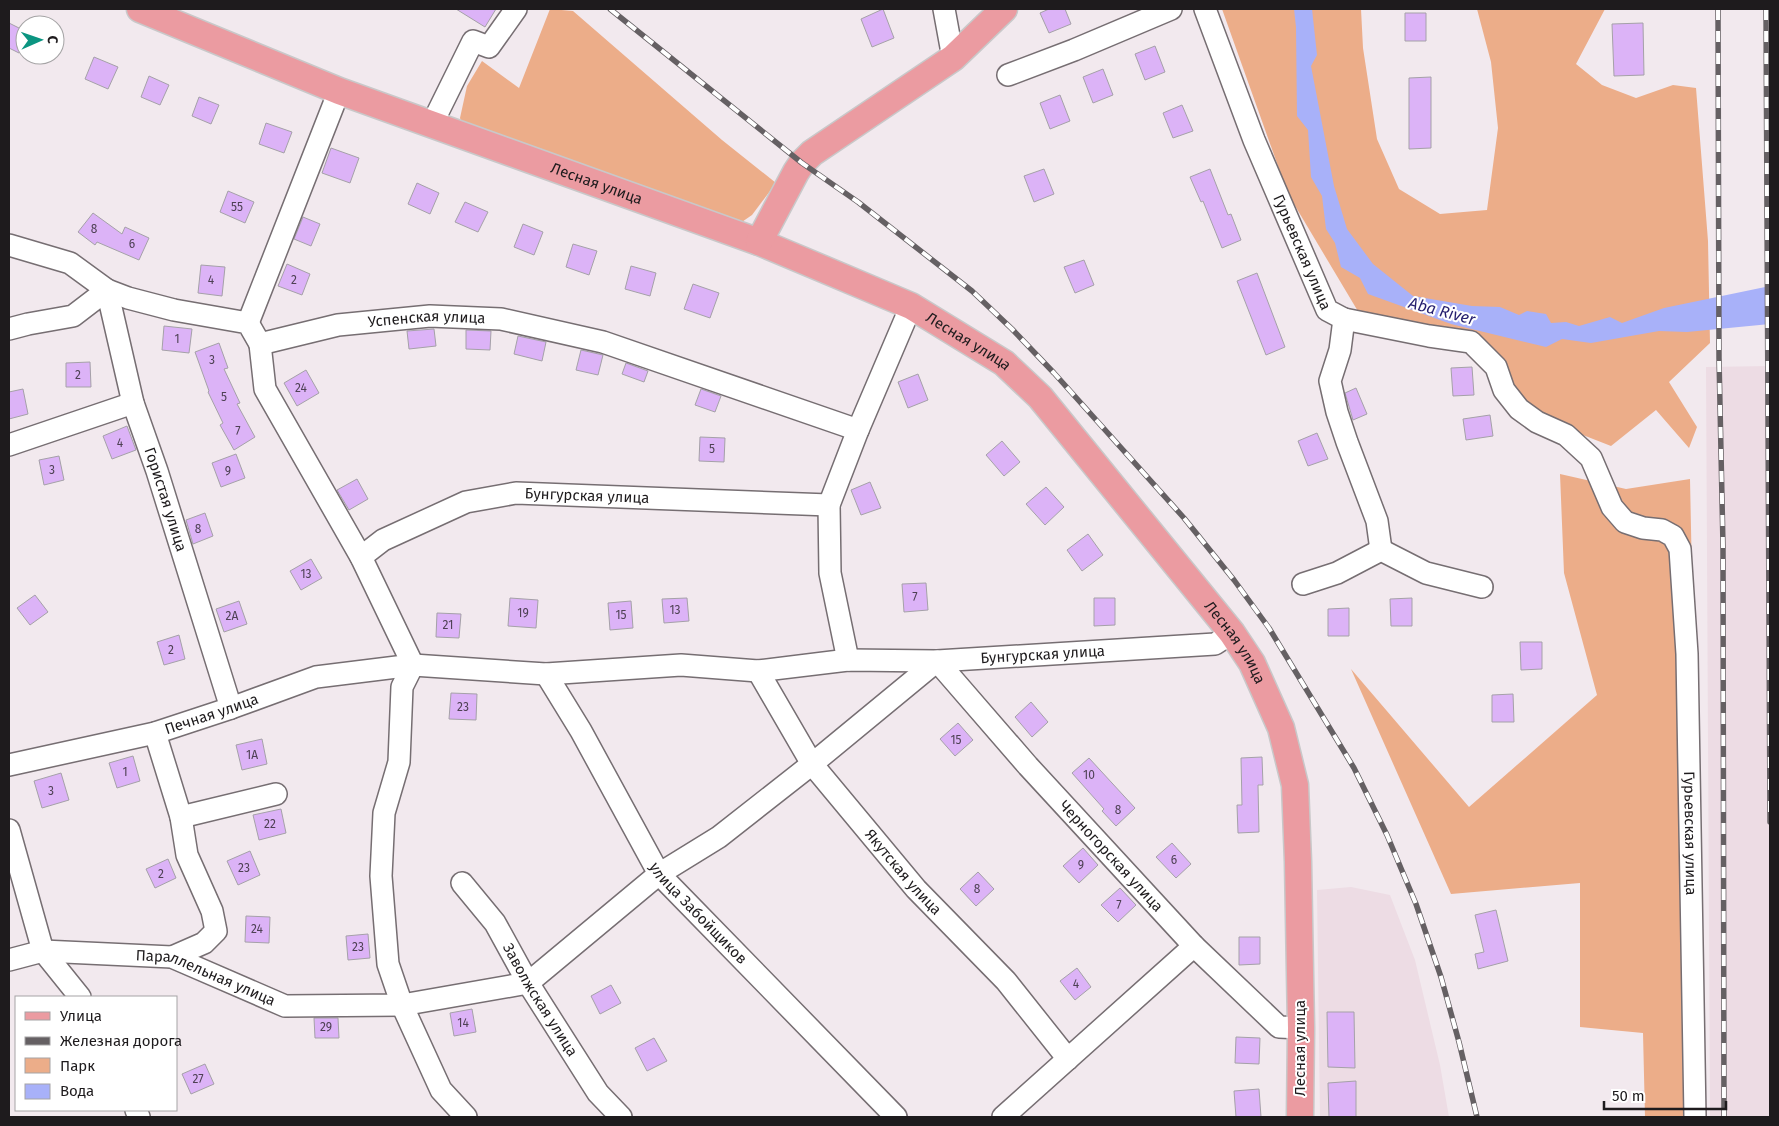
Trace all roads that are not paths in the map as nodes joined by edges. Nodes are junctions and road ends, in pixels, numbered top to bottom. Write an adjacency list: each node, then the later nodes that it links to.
1 (140, 9): 9 (main road, Лесная улица)
2 (516, 9): 10 (street)
3 (944, 9): 7 (street)
4 (1004, 9): 7 (main road)
5 (1171, 9): 8 (street)
6 (1205, 9): 15 (street, Гурьевская улица)
7 (953, 58): 11 (main road)
8 (1008, 75)
9 (339, 91): 10 (main road, Лесная улица); 16 (street)
10 (432, 124): 11 (main road, Лесная улица)
11 (759, 242): 14 (main road, Лесная улица)
12 (9, 245): 13 (street)
13 (107, 290): 16 (street); 17 (street); 19 (street, Гористая улица)
14 (911, 306): 20 (street); 27 (main road, Лесная улица)
15 (1344, 319): 23 (street, Гурьевская улица); 56 (street, Гурьевская улица)
16 (248, 323): 18 (street)
17 (9, 329)
18 (260, 344): 20 (street, Успенская улица); 24 (street)
19 (133, 403): 21 (street); 33 (street, Гористая улица)
20 (858, 430): 22 (street)
21 (9, 445)
22 (829, 505): 24 (street, Бунгурская улица); 28 (street)
23 (1381, 550): 25 (street); 26 (street)
24 (362, 557): 30 (street)
25 (1303, 584)
26 (1482, 587)
27 (1232, 633): 29 (street, Бунгурская улица); 49 (main road, Лесная улица)
28 (848, 660): 29 (street, Бунгурская улица); 31 (street, Бунгурская улица)
29 (937, 661): 35 (street); 42 (street, Черногорская улица)
30 (413, 665): 32 (street, Бунгурская улица); 33 (street, Печная улица); 48 (street)
31 (758, 671): 32 (street, Бунгурская улица); 35 (street, Якутская улица)
32 (546, 674): 40 (street, улица Забойщиков)
33 (231, 708): 34 (street, Печная улица)
34 (155, 733): 36 (street, Печная улица); 38 (street)
35 (812, 764): 40 (street); 50 (street, Якутская улица)
36 (9, 765)
37 (276, 794): 38 (street)
38 (180, 816): 44 (street)
39 (9, 830): 43 (street)
40 (659, 874): 46 (street); 53 (street, улица Забойщиков)
41 (462, 883): 46 (street, Заволжская улица)
42 (1194, 946): 49 (street, Черногорская улица); 50 (street)
43 (43, 951): 44 (street, Параллельная улица); 45 (street, Параллельная улица); 47 (street)
44 (172, 957): 48 (street, Параллельная улица)
45 (9, 960)
46 (528, 983): 48 (street, Параллельная улица); 52 (street, Заволжская улица)
47 (79, 996)
48 (402, 1005): 51 (street)
49 (1301, 1028): 55 (main road, Лесная улица)
50 (1068, 1059): 54 (street)
51 (466, 1117)
52 (621, 1117)
53 (896, 1117)
54 (1003, 1117)
55 (1300, 1117)
56 (1695, 1117)

